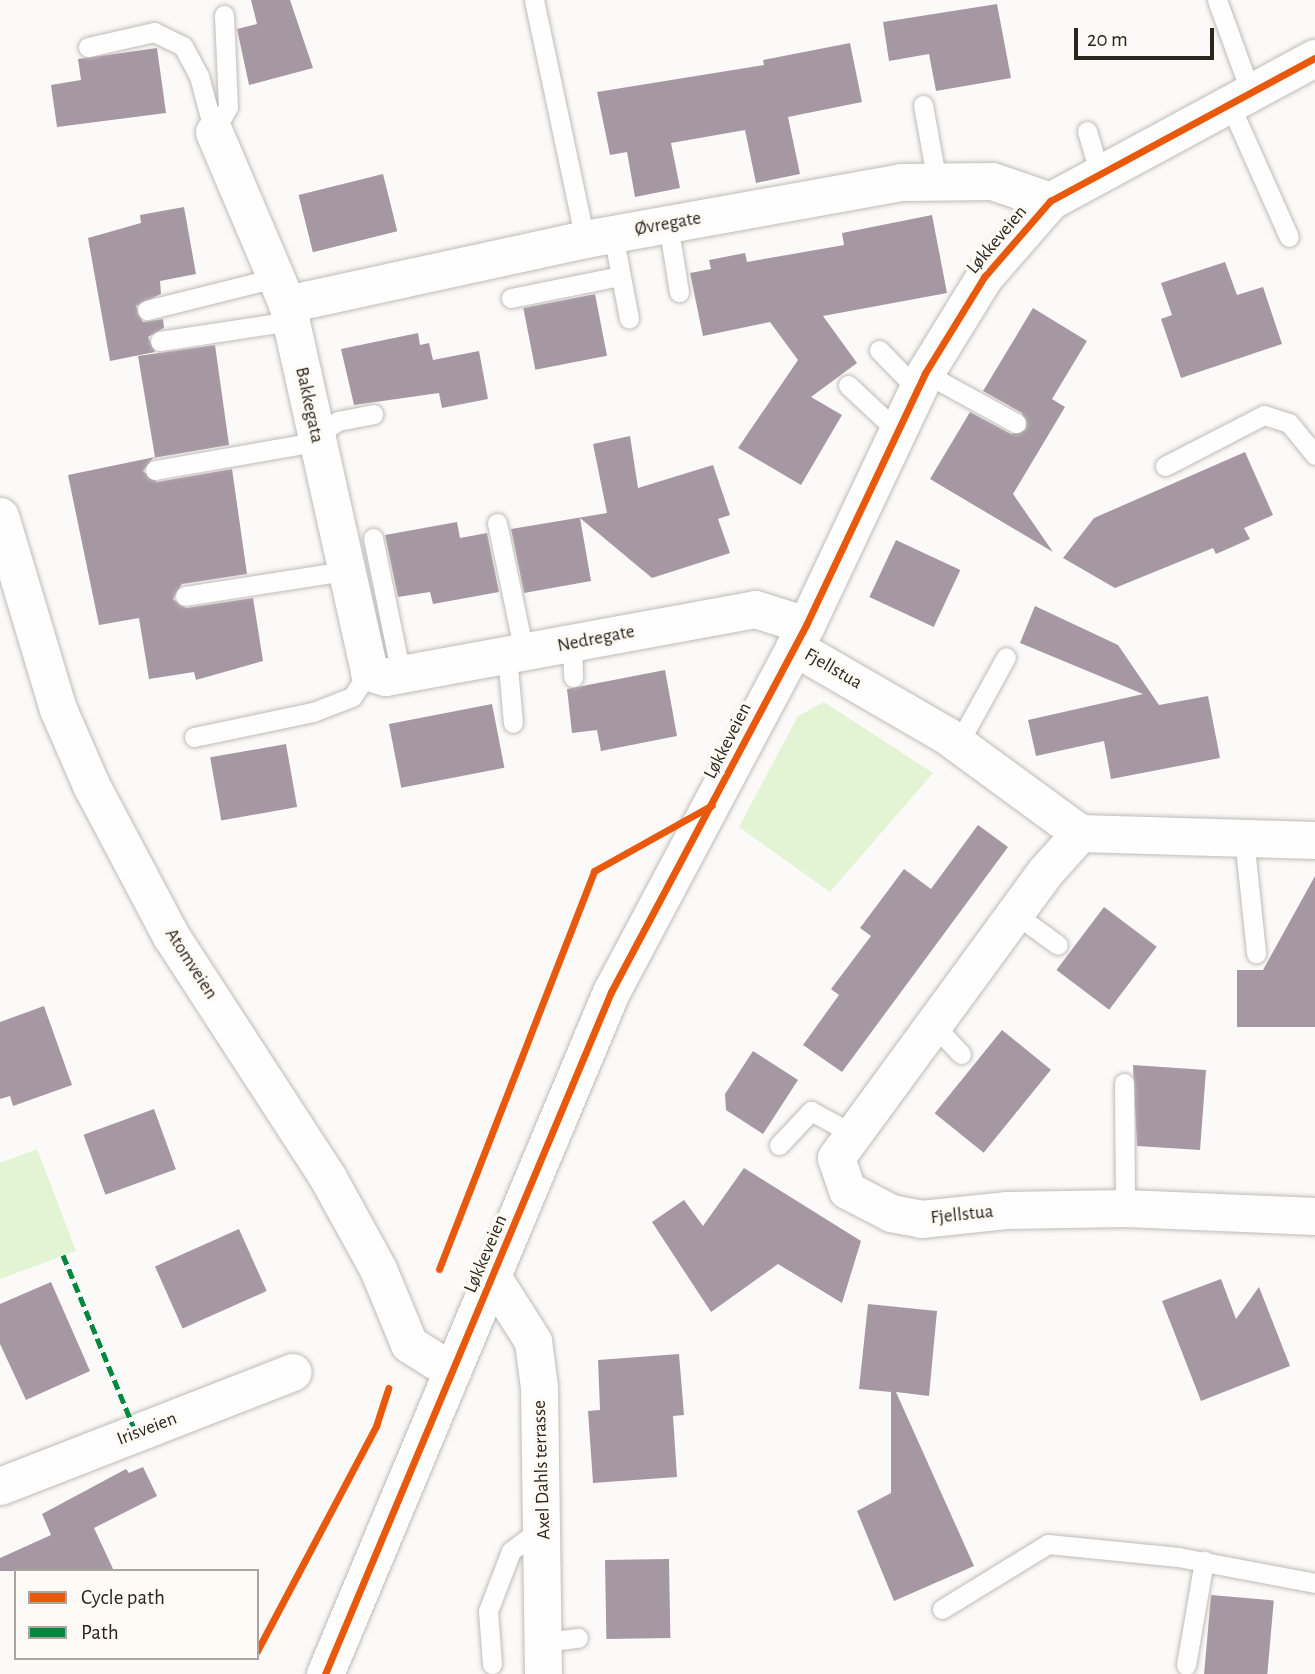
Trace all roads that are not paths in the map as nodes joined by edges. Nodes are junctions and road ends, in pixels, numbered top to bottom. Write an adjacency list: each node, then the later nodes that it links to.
1 (534, 0): 14 (lane)
2 (1217, 0): 6 (lane)
3 (224, 15): 9 (lane)
4 (88, 47): 9 (lane)
5 (1315, 58): 6 (street, Løkkeveien)
6 (1241, 102): 10 (street, Løkkeveien); 15 (lane)
7 (923, 105): 11 (lane)
8 (1087, 131): 10 (lane)
9 (214, 132): 19 (street, Bakkegata)
10 (1100, 175): 12 (street, Løkkeveien)
11 (937, 182): 12 (street, Øvregate); 13 (street, Øvregate)
12 (1050, 201): 24 (street, Løkkeveien)
13 (668, 223): 14 (street, Øvregate); 17 (lane)
14 (599, 236): 16 (lane); 19 (street, Øvregate)
15 (1289, 237)
16 (621, 276): 18 (lane); 21 (lane)
17 (679, 292)
18 (510, 298)
19 (284, 301): 20 (lane); 22 (lane); 29 (street, Bakkegata)
20 (147, 310)
21 (629, 319)
22 (160, 341)
23 (878, 350): 24 (lane)
24 (921, 381): 27 (lane); 28 (street, Løkkeveien)
25 (848, 385): 28 (lane)
26 (373, 414): 29 (lane)
27 (1016, 423)
28 (897, 432): 39 (street, Løkkeveien)
29 (316, 439): 32 (lane); 37 (street, Bakkegata)
30 (1315, 455): 31 (lane)
31 (1165, 466)
32 (155, 470)
33 (0, 516): 36 (street, Atomveien)
34 (496, 523): 40 (lane)
35 (373, 538): 42 (lane)
36 (9, 566): 60 (street, Atomveien)
37 (344, 570): 38 (lane); 42 (street, Bakkegata)
38 (185, 596)
39 (800, 636): 40 (street, Nedregate); 45 (street, Fjellstua); 59 (street, Løkkeveien)
40 (516, 654): 42 (street, Nedregate); 43 (lane)
41 (1006, 657): 45 (lane)
42 (385, 675): 44 (lane)
43 (513, 723)
44 (194, 737)
45 (958, 744): 46 (street, Fjellstua)
46 (1080, 833): 47 (street); 49 (street, Fjellstua)
47 (1244, 838): 48 (street); 51 (lane)
48 (1315, 840)
49 (1014, 914): 50 (lane); 52 (street, Fjellstua)
50 (1058, 945)
51 (1256, 953)
52 (933, 1024): 53 (lane); 55 (street, Fjellstua)
53 (961, 1054)
54 (1124, 1083): 57 (lane)
55 (853, 1134): 56 (lane); 57 (street, Fjellstua)
56 (779, 1146)
57 (1125, 1208): 58 (street, Fjellstua)
58 (1315, 1216)
59 (493, 1278): 60 (street, Løkkeveien); 63 (street, Axel Dahls terrasse)
60 (452, 1371): 70 (street, Løkkeveien)
61 (293, 1372): 62 (street, Irisveien)
62 (0, 1486)
63 (545, 1526): 67 (street, Axel Dahls terrasse); 68 (lane)
64 (1204, 1561): 65 (lane); 66 (lane); 69 (lane)
65 (1315, 1583)
66 (942, 1609)
67 (555, 1651)
68 (492, 1664)
69 (1186, 1665)
70 (325, 1674)

